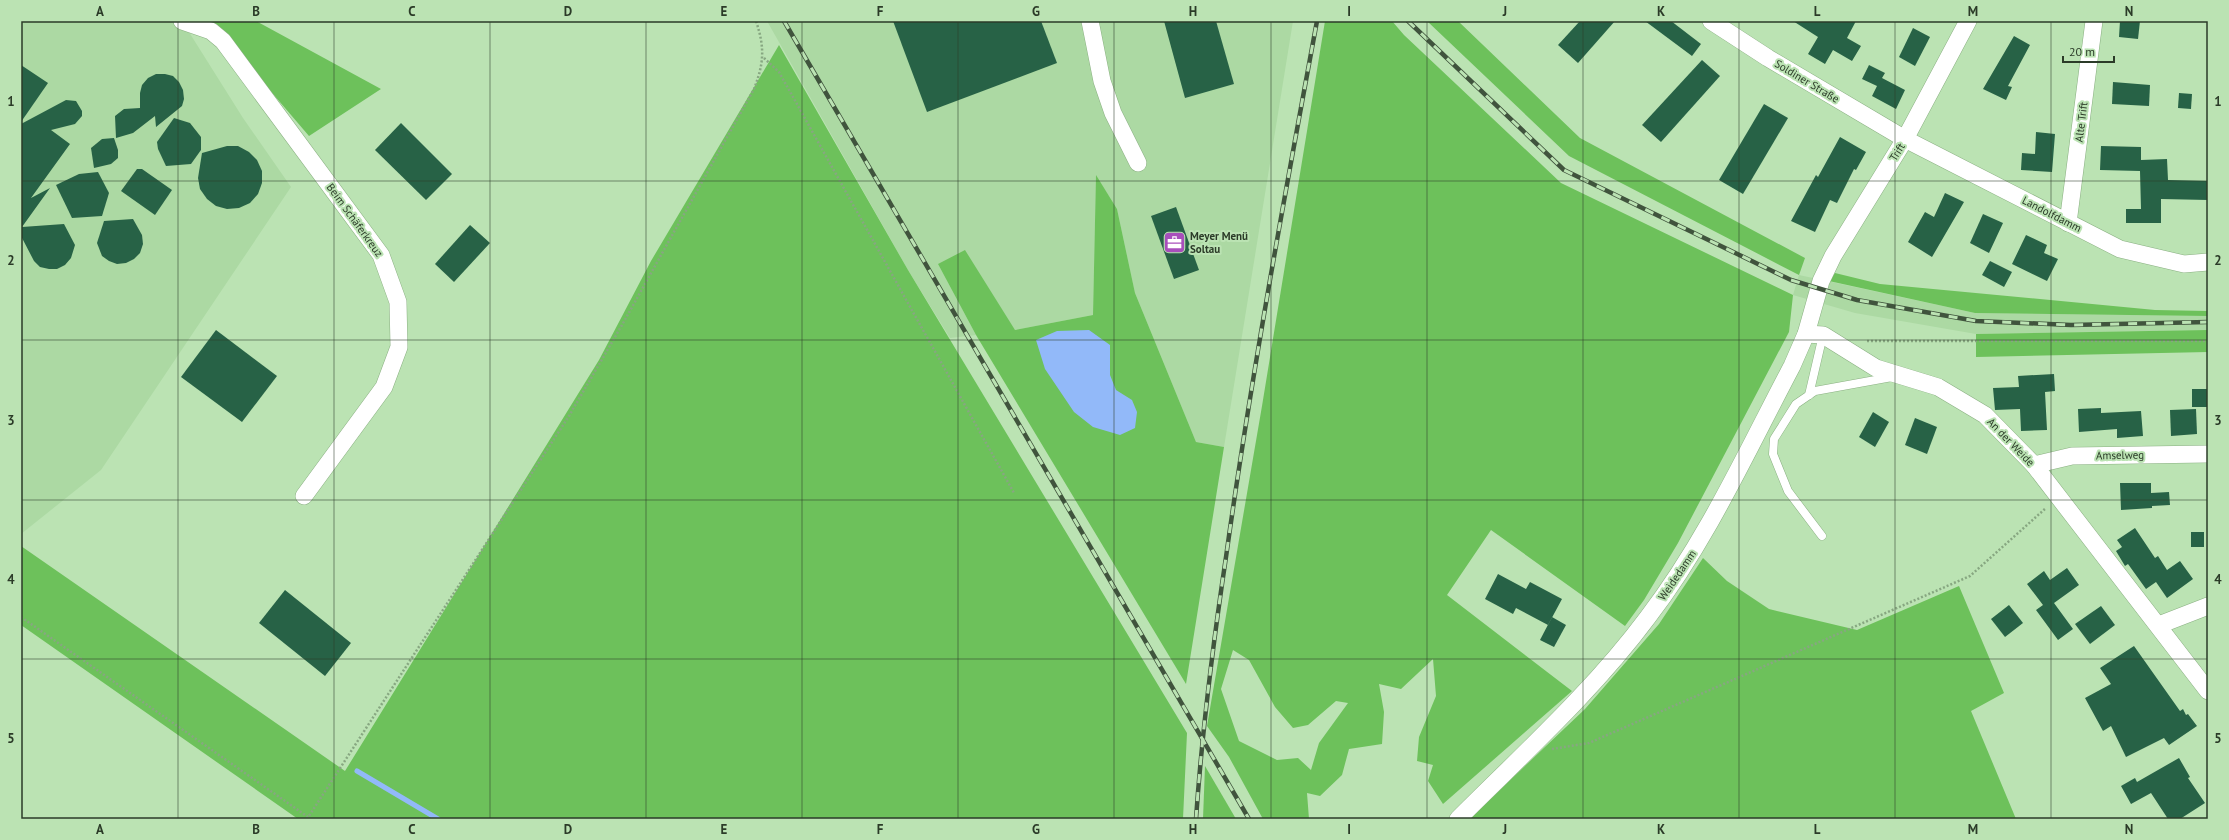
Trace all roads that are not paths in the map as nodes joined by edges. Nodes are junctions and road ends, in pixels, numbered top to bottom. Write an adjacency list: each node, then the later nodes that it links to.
1 (182, 21): 17 (street, Beim Schäferkreuz)
2 (1090, 21): 7 (street)
3 (1711, 21): 6 (street, Soldiner Straße)
4 (1968, 21): 6 (street, Trift)
5 (2094, 21): 8 (street, Alte Trift)
6 (1905, 139): 8 (street, Landolfdamm); 10 (street, Trift)
7 (1138, 163)
8 (2068, 223): 9 (street, Landolfdamm)
9 (2208, 262)
10 (1821, 281): 11 (street, Weidedamm)
11 (1806, 334): 12 (street, An der Weide); 22 (street, Weidedamm)
12 (1823, 335): 13 (street, An der Weide); 14 (lane)
13 (1899, 376): 14 (lane); 16 (street, An der Weide)
14 (1809, 395): 18 (lane)
15 (2208, 454): 16 (street, Amselweg)
16 (2034, 465): 20 (street, An der Weide)
17 (304, 496)
18 (1822, 536)
19 (2208, 606): 20 (street)
20 (2159, 625): 21 (street, An der Weide)
21 (2208, 691)
22 (1458, 819)

